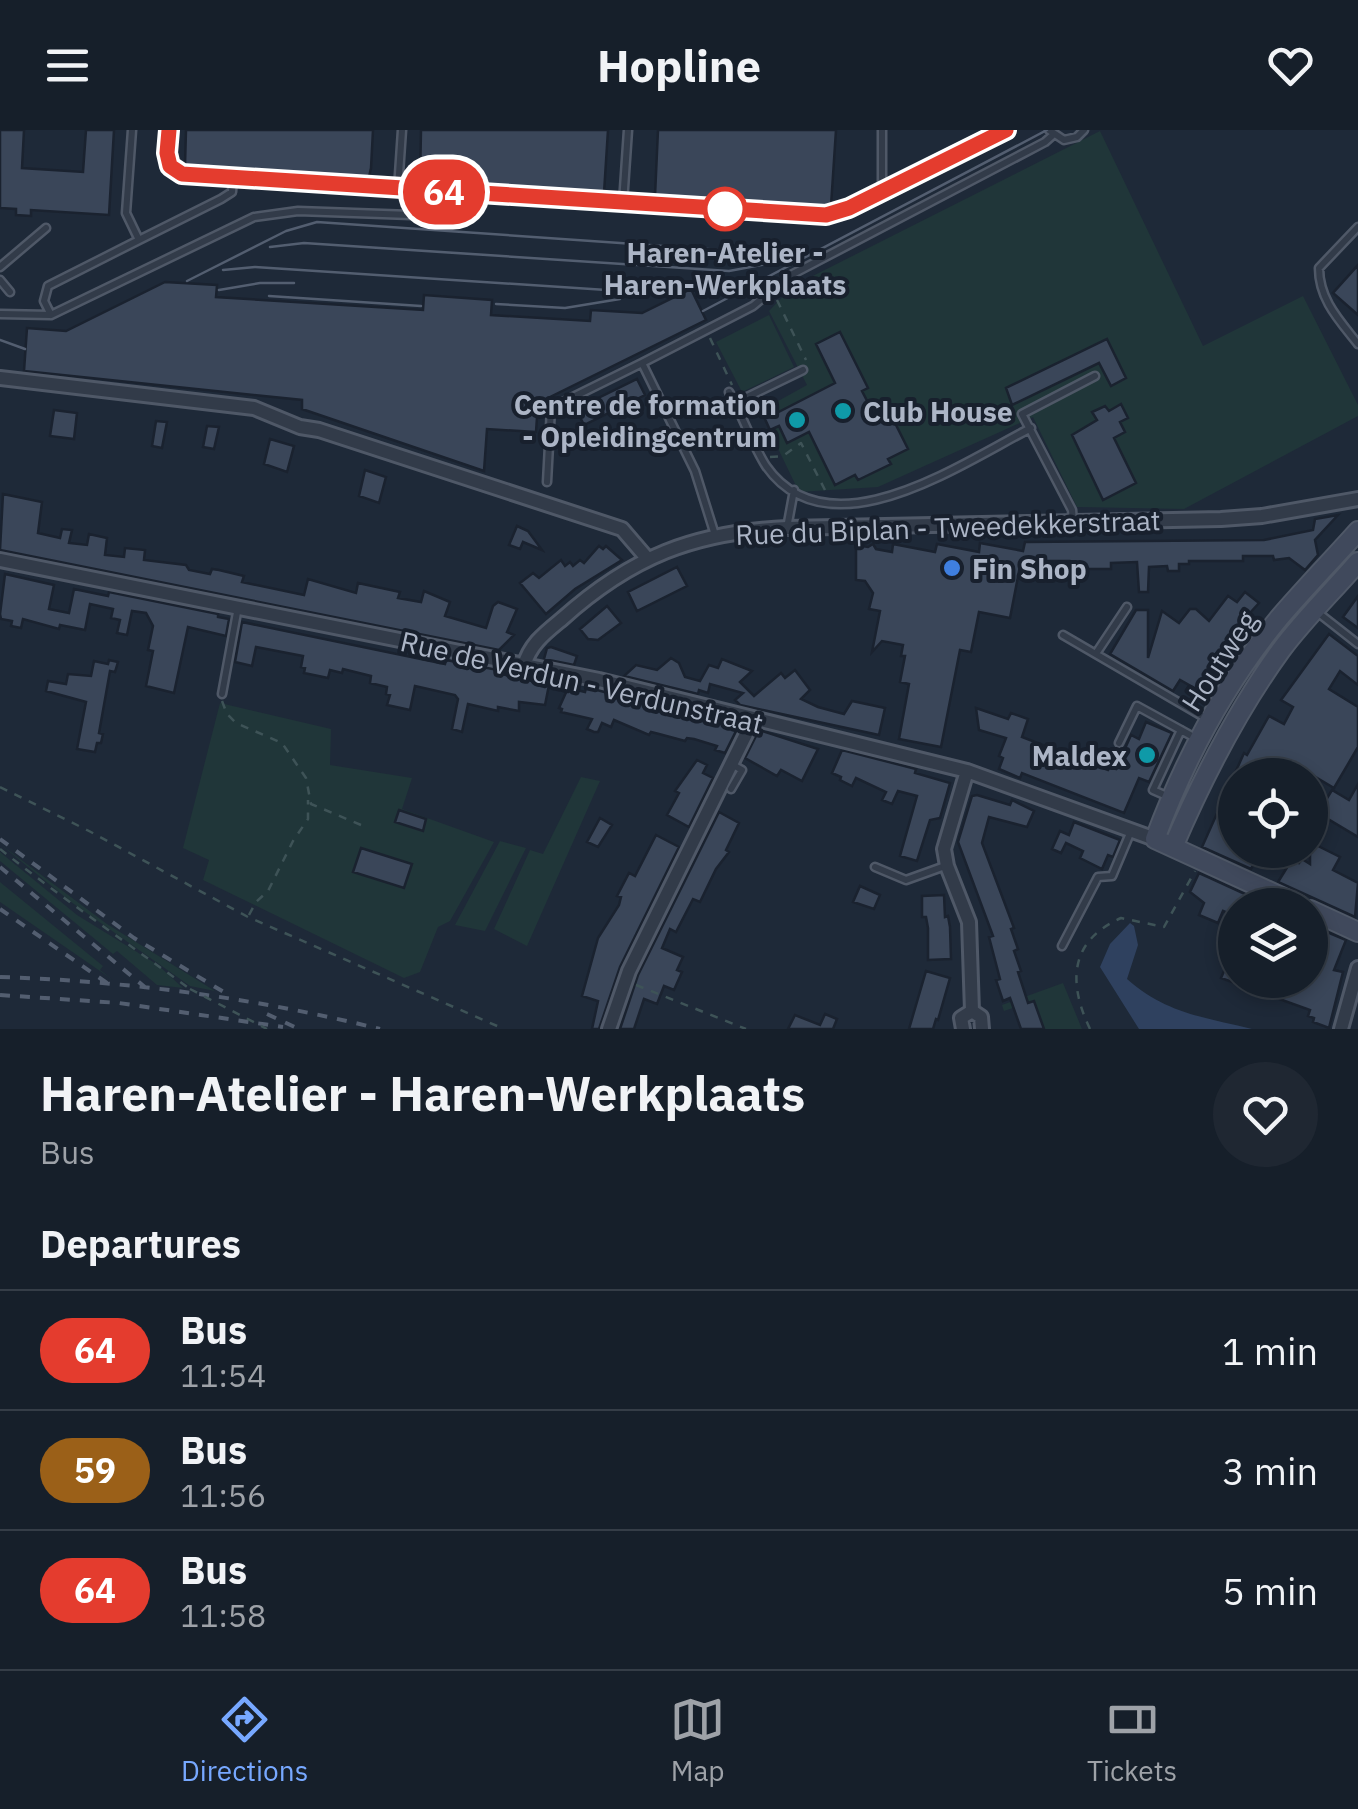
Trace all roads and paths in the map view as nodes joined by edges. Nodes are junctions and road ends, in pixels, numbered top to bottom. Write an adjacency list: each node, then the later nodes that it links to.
1 (132, 130): 16 (lane)
2 (169, 130): 9 (lane)
3 (402, 130): 10 (lane)
4 (628, 130): 13 (lane)
5 (882, 130): 12 (lane)
6 (1006, 130): 12 (lane)
7 (1084, 130): 8 (lane)
8 (1050, 132): 25 (lane)
9 (233, 178): 10 (lane); 16 (lane)
10 (398, 189): 11 (lane)
11 (426, 190): 13 (lane); 22 (lane)
12 (882, 191): 13 (lane)
13 (624, 203)
14 (1358, 227): 24 (lane)
15 (46, 228): 17 (lane)
16 (138, 240): 22 (lane)
17 (0, 267)
18 (0, 280): 19 (lane)
19 (10, 292)
20 (768, 307): 26 (path)
21 (0, 314): 22 (lane)
22 (51, 315)
23 (710, 339): 30 (path)
24 (1358, 344)
25 (642, 363): 33 (lane); 40 (lane)
26 (803, 370): 30 (lane)
27 (1095, 376): 31 (lane)
28 (0, 378): 41 (street)
29 (729, 392): 30 (lane)
30 (738, 402): 34 (lane)
31 (1031, 428): 36 (lane); 37 (lane)
32 (768, 456): 36 (path)
33 (547, 482)
34 (794, 490): 36 (lane); 38 (lane)
35 (1358, 499): 37 (street, Rue du Biplan - Tweedekkerstraat)
36 (831, 504)
37 (1073, 524): 38 (street, Rue du Biplan - Tweedekkerstraat)
38 (787, 528): 40 (street, Rue du Biplan - Tweedekkerstraat)
39 (1358, 532): 53 (main road, Houtweg)
40 (715, 535): 41 (street, Rue du Biplan - Tweedekkerstraat)
41 (646, 557): 50 (street, Rue du Biplan - Tweedekkerstraat)
42 (0, 560): 44 (street, Rue de Verdun - Verdunstraat)
43 (1358, 562): 46 (main road, Houtweg)
44 (238, 606): 50 (street, Rue de Verdun - Verdunstraat); 51 (lane)
45 (1127, 607): 49 (lane)
46 (1315, 610): 48 (lane); 65 (main road, Houtweg)
47 (1063, 635): 49 (lane)
48 (1358, 644)
49 (1097, 652): 53 (lane)
50 (524, 666): 52 (street, Rue de Verdun - Verdunstraat)
51 (222, 694): 62 (path)
52 (753, 720): 57 (street); 58 (street, Rue de Verdun - Verdunstraat)
53 (1211, 721): 55 (main road, Houtweg)
54 (1181, 730): 55 (lane); 56 (lane); 61 (lane)
55 (1200, 740): 61 (main road, Houtweg)
56 (1118, 742)
57 (732, 764): 60 (lane); 76 (street)
58 (966, 771): 64 (street, Rue de Verdun - Verdunstraat); 67 (street)
59 (0, 787): 71 (path)
60 (731, 790)
61 (1172, 798): 65 (main road, Houtweg)
62 (308, 799): 63 (path); 71 (path)
63 (361, 825)
64 (1131, 830): 65 (street, Rue de Verdun - Verdunstraat); 74 (lane)
65 (1164, 843): 70 (main road)
66 (0, 849): 78 (path, bridge)
67 (946, 866): 68 (lane); 77 (street)
68 (874, 867)
69 (1190, 880): 84 (path)
70 (1262, 888)
71 (248, 917): 79 (path)
72 (1328, 918): 73 (main road)
73 (1358, 932)
74 (1062, 946)
75 (1358, 968): 85 (street)
76 (625, 981): 80 (street); 81 (path)
77 (972, 1011): 82 (street); 83 (street)
78 (267, 1029)
79 (504, 1029)
80 (609, 1029)
81 (746, 1029)
82 (962, 1029)
83 (982, 1029)
84 (1090, 1029)
85 (1341, 1029)

